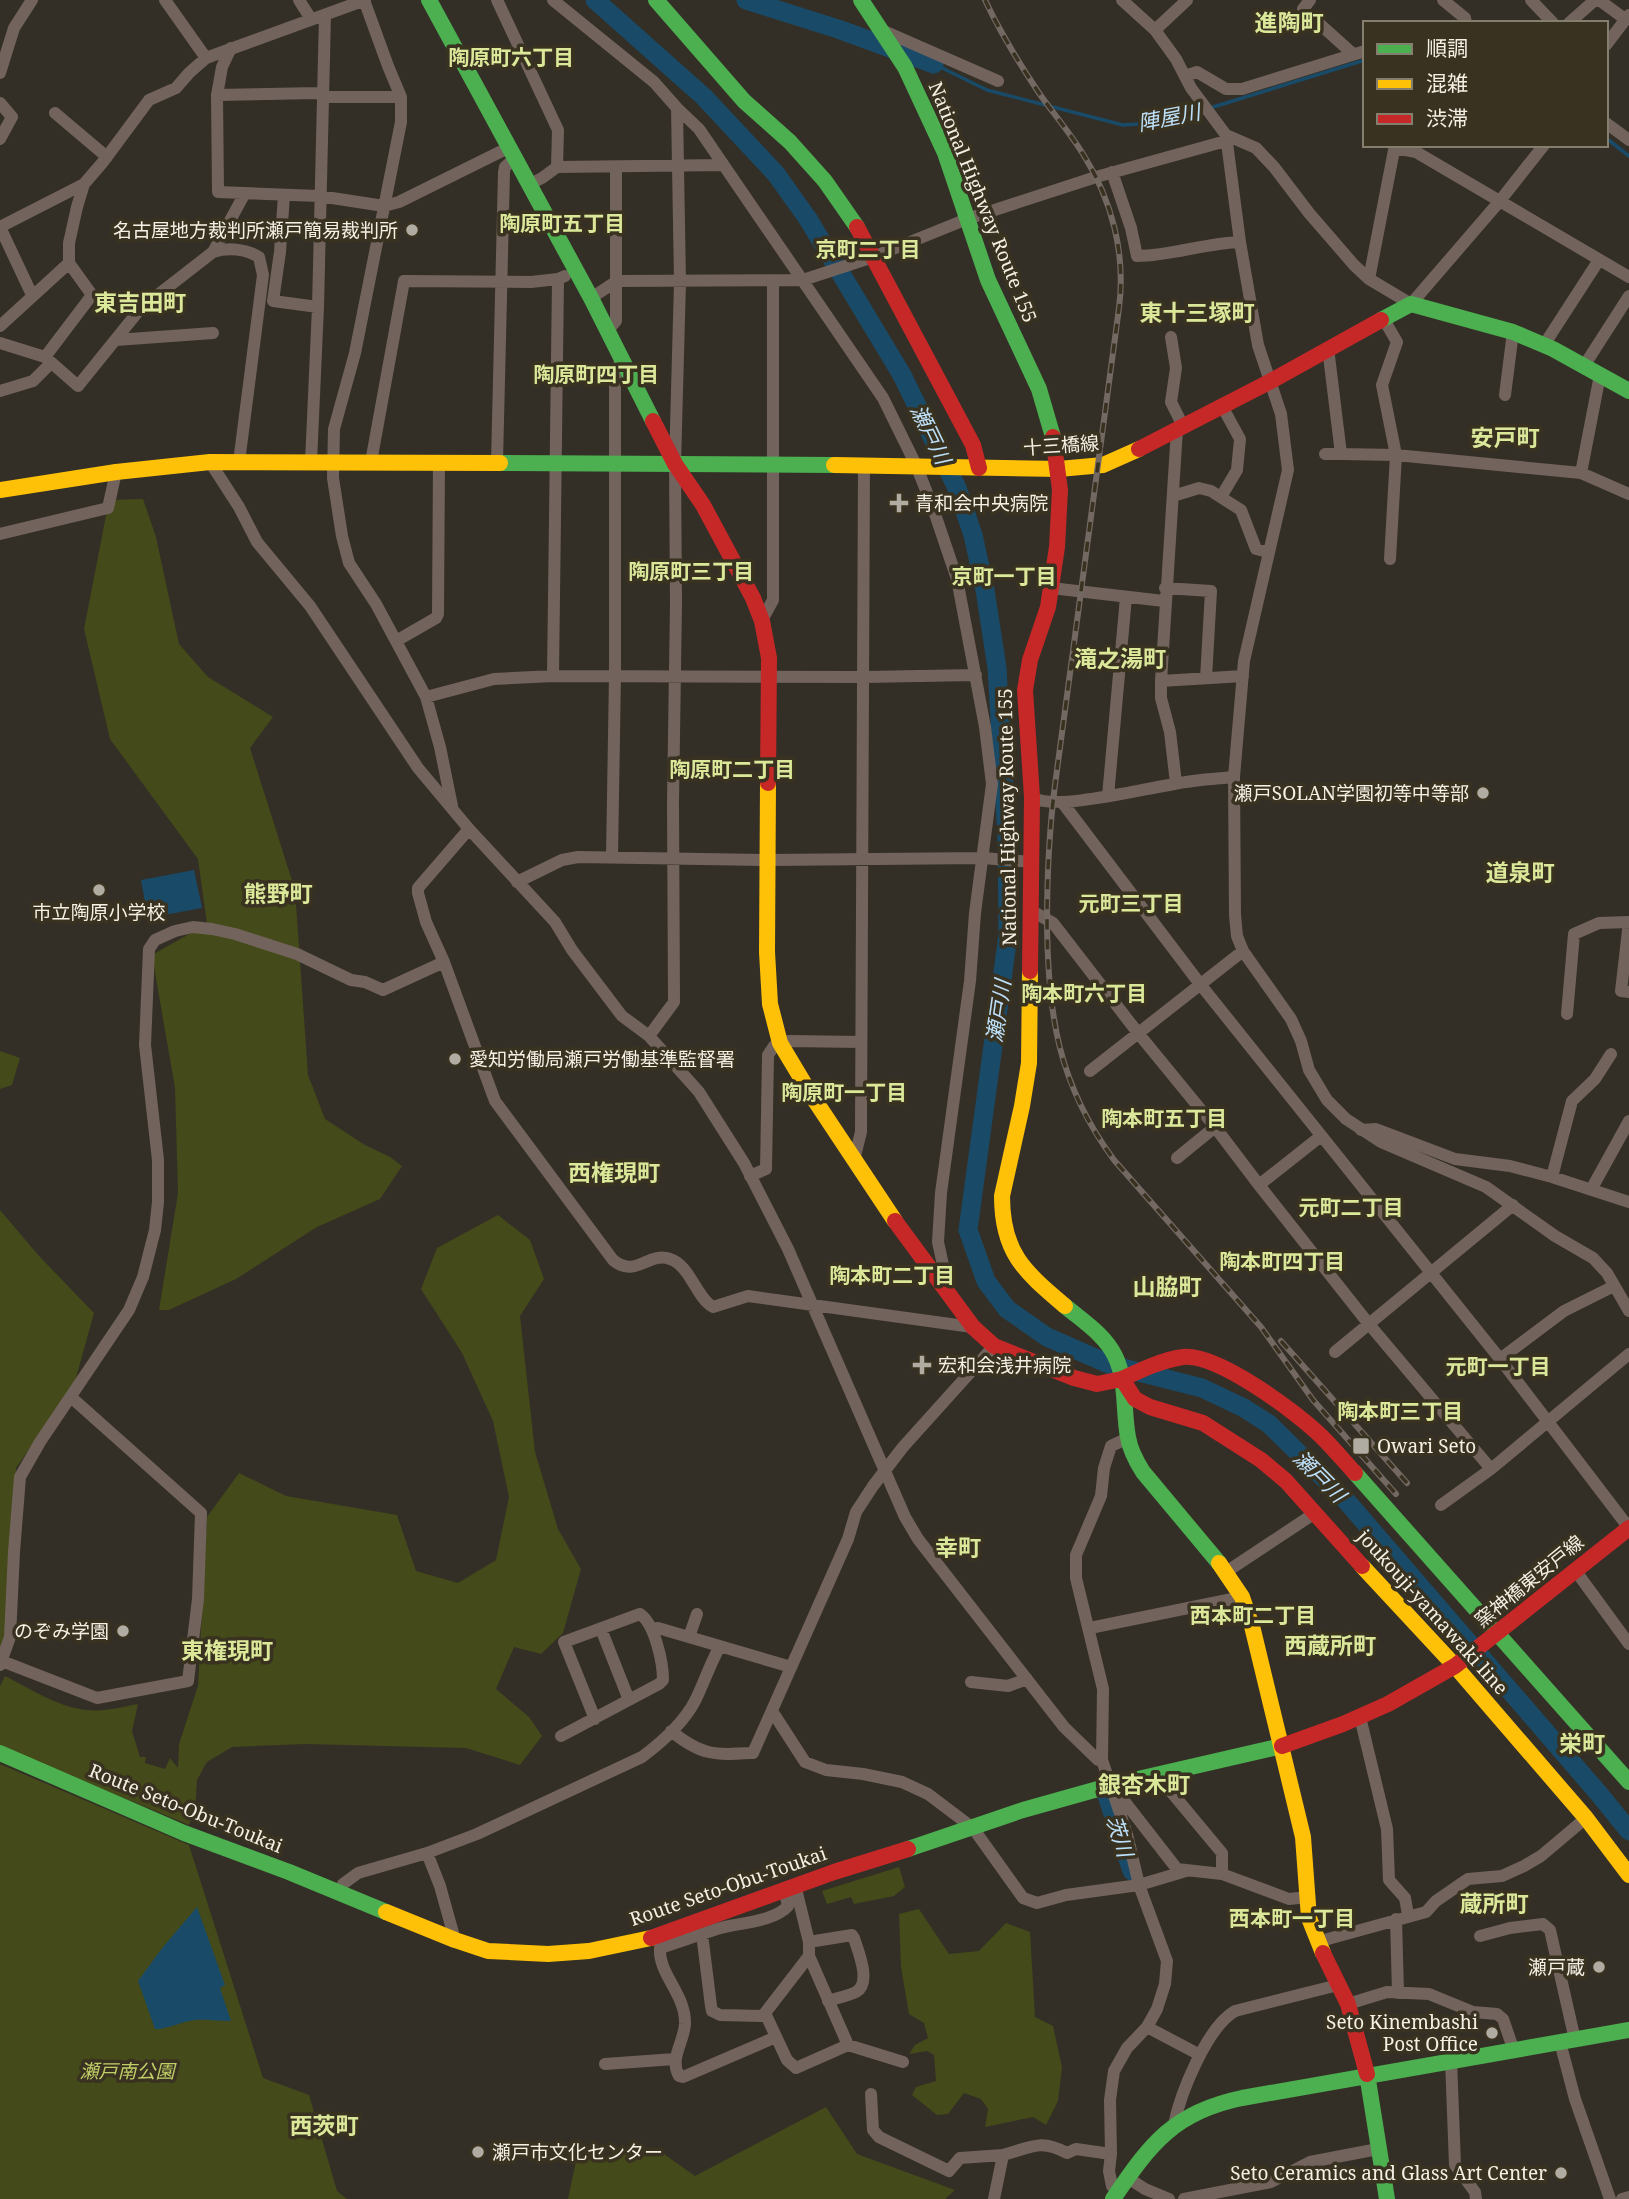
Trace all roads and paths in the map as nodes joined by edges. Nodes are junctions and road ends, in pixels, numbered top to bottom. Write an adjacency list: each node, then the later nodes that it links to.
1 (33, 0): 29 (street)
2 (182, 0): 16 (street)
3 (299, 0): 19 (street)
4 (365, 0): 17 (street); 34 (street)
5 (429, 0): 45 (main road)
6 (497, 0): 48 (street)
7 (553, 0): 36 (street)
8 (861, 0): 24 (main road, National Highway Route 155)
9 (1122, 0): 23 (street)
10 (1187, 0): 23 (street)
11 (1310, 0): 27 (street)
12 (1443, 0): 20 (street)
13 (1531, 0): 21 (street)
14 (1597, 0): 18 (street); 22 (street)
15 (658, 2): 63 (main road)
16 (167, 4): 28 (street)
17 (325, 15): 19 (street); 33 (street)
18 (1627, 17): 25 (street)
19 (311, 19): 26 (street)
20 (1465, 21)
21 (1551, 21)
22 (1571, 21)
23 (1155, 30): 30 (street)
24 (881, 31): 31 (street); 59 (main road, National Highway Route 155)
25 (1608, 42)
26 (231, 48): 28 (street); 32 (street)
27 (1359, 53): 30 (street)
28 (206, 58): 46 (street)
29 (0, 73)
30 (1185, 76): 39 (street)
31 (998, 81)
32 (217, 95): 33 (street); 54 (street)
33 (323, 95): 34 (street); 56 (street)
34 (401, 97): 58 (street)
35 (0, 103): 40 (street)
36 (677, 108): 47 (street); 50 (street)
37 (55, 113): 46 (street)
38 (1608, 124): 41 (street)
39 (1226, 138): 51 (street); 61 (street); 70 (street)
40 (0, 139)
41 (1629, 140)
42 (1395, 147): 70 (street)
43 (1398, 147): 57 (street)
44 (1542, 147): 57 (street)
45 (511, 154): 53 (main road); 58 (street); 72 (street)
46 (107, 157): 52 (street)
47 (723, 165): 50 (street); 69 (street)
48 (557, 167): 49 (street); 53 (street)
49 (616, 167): 50 (street); 73 (street)
50 (677, 167): 74 (street)
51 (1112, 173): 59 (street); 61 (street)
52 (84, 184): 60 (street); 65 (street)
53 (528, 185): 66 (main road)
54 (245, 193): 55 (street); 62 (street)
55 (284, 195): 56 (street); 81 (street)
56 (319, 196): 58 (street); 81 (street)
57 (1499, 202): 64 (street); 79 (street)
58 (384, 206): 108 (street)
59 (967, 219): 63 (street); 119 (main road, National Highway Route 155)
60 (0, 227): 75 (street)
61 (1240, 242): 96 (street)
62 (213, 252): 80 (street); 107 (street)
63 (867, 259): 69 (street); 118 (main road)
64 (1599, 260): 67 (street); 90 (street)
65 (69, 263): 75 (street); 76 (street)
66 (574, 270): 68 (street); 78 (main road)
67 (1629, 277)
68 (558, 279): 72 (street); 112 (street)
69 (807, 279): 71 (street); 117 (street)
70 (1369, 279): 79 (street)
71 (773, 280): 74 (street); 116 (street)
72 (500, 281): 109 (street); 111 (street)
73 (617, 281): 74 (street); 78 (street); 84 (street)
74 (680, 282): 114 (street)
75 (32, 295): 83 (street)
76 (92, 295): 80 (street); 93 (street)
77 (1629, 296): 94 (street)
78 (591, 298): 84 (main road)
79 (1411, 304): 82 (main road, 十三橋線); 85 (main road)
80 (142, 307): 88 (street)
81 (318, 307): 105 (street)
82 (1383, 318): 91 (main road, 十三橋線); 104 (street)
83 (0, 326)
84 (607, 331): 92 (main road)
85 (1513, 332): 90 (main road); 99 (street)
86 (213, 333): 88 (street)
87 (1171, 337): 101 (street)
88 (116, 340): 93 (street)
89 (0, 343): 93 (street)
90 (1545, 345): 94 (main road)
91 (1328, 348): 96 (main road, 十三橋線); 103 (street)
92 (620, 357): 113 (street); 114 (main road)
93 (48, 360): 97 (street)
94 (1584, 366): 95 (main road)
95 (1600, 375): 98 (main road); 121 (street)
96 (1271, 381): 100 (main road, 十三橋線); 127 (street)
97 (0, 391)
98 (1629, 391)
99 (1505, 395)
100 (1222, 406): 101 (main road, 十三橋線); 125 (street)
101 (1180, 427): 119 (main road, 十三橋線); 124 (street)
102 (1325, 454): 103 (street)
103 (1341, 454): 104 (street)
104 (1396, 456): 121 (street); 128 (street)
105 (311, 461): 107 (main road, 十三橋線); 108 (main road, 十三橋線)
106 (210, 462): 107 (main road, 十三橋線); 120 (main road, 十三橋線); 149 (street)
107 (239, 462)
108 (334, 462): 109 (main road, 十三橋線); 133 (street)
109 (371, 462): 110 (main road, 十三橋線)
110 (439, 462): 111 (main road, 十三橋線); 133 (street)
111 (497, 462): 112 (main road, 十三橋線)
112 (555, 464): 113 (main road, 十三橋線); 136 (street)
113 (615, 464): 114 (main road, 十三橋線); 134 (street)
114 (675, 464): 116 (main road, 十三橋線); 132 (main road); 139 (street)
115 (864, 464): 116 (main road, 十三橋線); 117 (main road, 十三橋線); 140 (street)
116 (772, 465): 132 (street)
117 (921, 465): 118 (main road, 十三橋線); 135 (street)
118 (974, 468): 119 (main road, 十三橋線)
119 (1059, 469): 129 (main road, National Highway Route 155)
120 (116, 472): 122 (main road, 十三橋線); 126 (street)
121 (1581, 472): 123 (street)
122 (0, 490)
123 (1629, 494)
124 (1173, 496): 125 (street); 130 (street)
125 (1221, 497): 127 (street)
126 (0, 534)
127 (1268, 552): 138 (street)
128 (1390, 559)
129 (1051, 588): 131 (street); 147 (main road, National Highway Route 155)
130 (1165, 594): 131 (street); 141 (street); 142 (street)
131 (1126, 597): 146 (street)
132 (762, 621): 137 (main road)
133 (396, 641): 143 (street)
134 (615, 675): 136 (street); 139 (street); 151 (street)
135 (976, 675): 140 (street); 154 (street)
136 (553, 676): 143 (street)
137 (769, 676): 139 (street); 140 (street); 155 (main road)
138 (1243, 676): 141 (street); 144 (street)
139 (675, 677): 152 (street)
140 (864, 677): 153 (street)
141 (1206, 678): 142 (street)
142 (1161, 681): 145 (street)
143 (426, 696): 149 (street)
144 (1234, 776): 145 (street); 160 (street)
145 (1176, 783): 146 (street)
146 (1108, 796): 148 (street)
147 (1032, 797): 148 (street); 156 (main road, National Highway Route 155)
148 (1062, 802): 162 (street)
149 (454, 812): 150 (street)
150 (469, 829): 157 (street); 161 (street)
151 (612, 856): 152 (street); 157 (street)
152 (673, 858): 155 (street); 166 (street)
153 (861, 858): 154 (street); 155 (street); 167 (street)
154 (987, 858): 156 (street); 185 (street)
155 (768, 860): 168 (main road)
156 (1027, 861): 158 (main road, National Highway Route 155)
157 (517, 882): 166 (street)
158 (1032, 911): 165 (street); 194 (main road, National Highway Route 155)
159 (1629, 922): 163 (street); 164 (street)
160 (1243, 951): 162 (street); 173 (street)
161 (444, 962): 186 (street); 195 (street)
162 (1199, 984): 165 (street); 174 (street)
163 (1629, 992)
164 (1567, 1014)
165 (1138, 1033): 170 (street); 172 (street)
166 (649, 1035): 177 (street)
167 (860, 1042): 168 (street); 176 (street)
168 (780, 1043): 176 (main road); 177 (street)
169 (1611, 1054): 178 (street)
170 (1090, 1071)
171 (1629, 1121): 180 (street)
172 (1216, 1127): 175 (street); 179 (street)
173 (1361, 1130): 178 (street); 182 (street)
174 (1321, 1136): 179 (street); 183 (street)
175 (1177, 1158)
176 (854, 1160): 185 (main road)
177 (750, 1176): 186 (street)
178 (1552, 1177): 180 (street)
179 (1259, 1185): 188 (street)
180 (1592, 1188): 181 (street)
181 (1629, 1202)
182 (1513, 1205): 183 (street); 184 (street)
183 (1431, 1273): 188 (street); 193 (street)
184 (1614, 1286): 187 (street); 193 (street)
185 (950, 1297): 189 (main road)
186 (814, 1306): 189 (street); 199 (street)
187 (1629, 1311)
188 (1368, 1323): 191 (street); 198 (street)
189 (973, 1327): 190 (main road)
190 (994, 1346): 194 (main road); 199 (street)
191 (1335, 1352)
192 (1629, 1354): 196 (street)
193 (1500, 1359): 196 (street)
194 (1122, 1379): 197 (main road, National Highway Route 155); 201 (main road, joukouji-yamawaki line); 211 (main road, joukouji-yamawaki line)
195 (72, 1398): 214 (street); 214 (street)
196 (1547, 1422): 198 (street); 202 (street)
197 (1128, 1438): 204 (main road, National Highway Route 155); 207 (street)
198 (1491, 1469): 200 (street)
199 (885, 1470): 216 (street); 217 (street)
200 (1441, 1505)
201 (1315, 1513): 204 (street); 215 (main road, joukouji-yamawaki line)
202 (1628, 1524): 203 (main road, 窯神橋東安戸線)
203 (1575, 1570): 211 (main road, 窯神橋東安戸線); 212 (street)
204 (1226, 1572): 205 (main road, National Highway Route 155)
205 (1242, 1597): 207 (street); 225 (main road, National Highway Route 155)
206 (697, 1614): 210 (street)
207 (1090, 1628): 227 (street)
208 (601, 1629): 209 (street); 219 (street); 222 (street)
209 (653, 1629): 210 (street); 219 (street)
210 (689, 1637): 213 (street)
211 (1493, 1637): 215 (main road, 窯神橋東安戸線); 229 (main road, joukouji-yamawaki line)
212 (1629, 1644)
213 (720, 1646): 216 (street); 223 (street)
214 (1, 1663)
215 (1458, 1664): 221 (main road, 窯神橋東安戸線); 231 (main road, joukouji-yamawaki line)
216 (791, 1667): 220 (street)
217 (1027, 1679): 218 (street); 227 (street)
218 (971, 1682)
219 (629, 1700): 222 (street)
220 (772, 1711): 223 (street); 232 (street)
221 (1360, 1717): 225 (main road, Route Seto-Obu-Toukai); 241 (street)
222 (595, 1718): 224 (street)
223 (671, 1731): 233 (street)
224 (561, 1736)
225 (1282, 1746): 228 (main road, Route Seto-Obu-Toukai); 240 (main road, National Highway Route 155)
226 (0, 1753): 239 (main road, Route Seto-Obu-Toukai)
227 (1102, 1760): 230 (street)
228 (1157, 1775): 230 (main road, Route Seto-Obu-Toukai); 235 (street)
229 (1629, 1782)
230 (1112, 1785): 232 (main road, Route Seto-Obu-Toukai); 234 (street); 237 (street)
231 (1586, 1818): 236 (main road, joukouji-yamawaki line); 241 (street)
232 (974, 1828): 237 (street); 238 (main road, Route Seto-Obu-Toukai)
233 (427, 1853): 239 (street); 244 (street)
234 (1186, 1871): 235 (street); 237 (street)
235 (1222, 1874): 240 (street)
236 (1629, 1875)
237 (1139, 1885): 252 (street)
238 (789, 1887): 242 (street); 244 (main road, Route Seto-Obu-Toukai); 246 (street)
239 (340, 1893): 244 (main road, Route Seto-Obu-Toukai)
240 (1308, 1898): 245 (main road, National Highway Route 155)
241 (1402, 1917): 245 (street); 248 (street)
242 (702, 1934): 251 (street); 259 (street)
243 (1479, 1936): 255 (street)
244 (455, 1940)
245 (1317, 1942): 247 (main road, National Highway Route 155)
246 (809, 1949): 249 (street); 249 (street); 251 (street)
247 (1338, 1985): 250 (main road, National Highway Route 155); 258 (street)
248 (1398, 1993): 250 (street); 257 (street)
249 (828, 2001): 256 (street)
250 (1348, 2004): 263 (main road, National Highway Route 155)
251 (765, 2013): 254 (street)
252 (1147, 2027): 258 (street); 267 (street)
253 (1629, 2030): 255 (main road)
254 (776, 2037): 256 (street); 259 (street)
255 (1568, 2041): 257 (main road); 276 (street)
256 (848, 2045): 261 (street)
257 (1514, 2051): 260 (main road)
258 (1200, 2055): 265 (street)
259 (675, 2059): 262 (street)
260 (1451, 2060): 263 (main road); 275 (street)
261 (903, 2062)
262 (605, 2064)
263 (1367, 2074): 265 (main road); 266 (main road, National Highway Route 155)
264 (870, 2094): 268 (street)
265 (1174, 2126): 269 (main road)
266 (1378, 2148): 273 (street); 274 (main road, National Highway Route 155)
267 (1111, 2154): 268 (street); 269 (street)
268 (1003, 2155): 271 (street)
269 (1120, 2189): 272 (street)
270 (1629, 2197): 277 (street)
271 (994, 2199)
272 (1170, 2199)
273 (1184, 2199)
274 (1387, 2199)
275 (1476, 2199)
276 (1610, 2199)
277 (1622, 2199)

